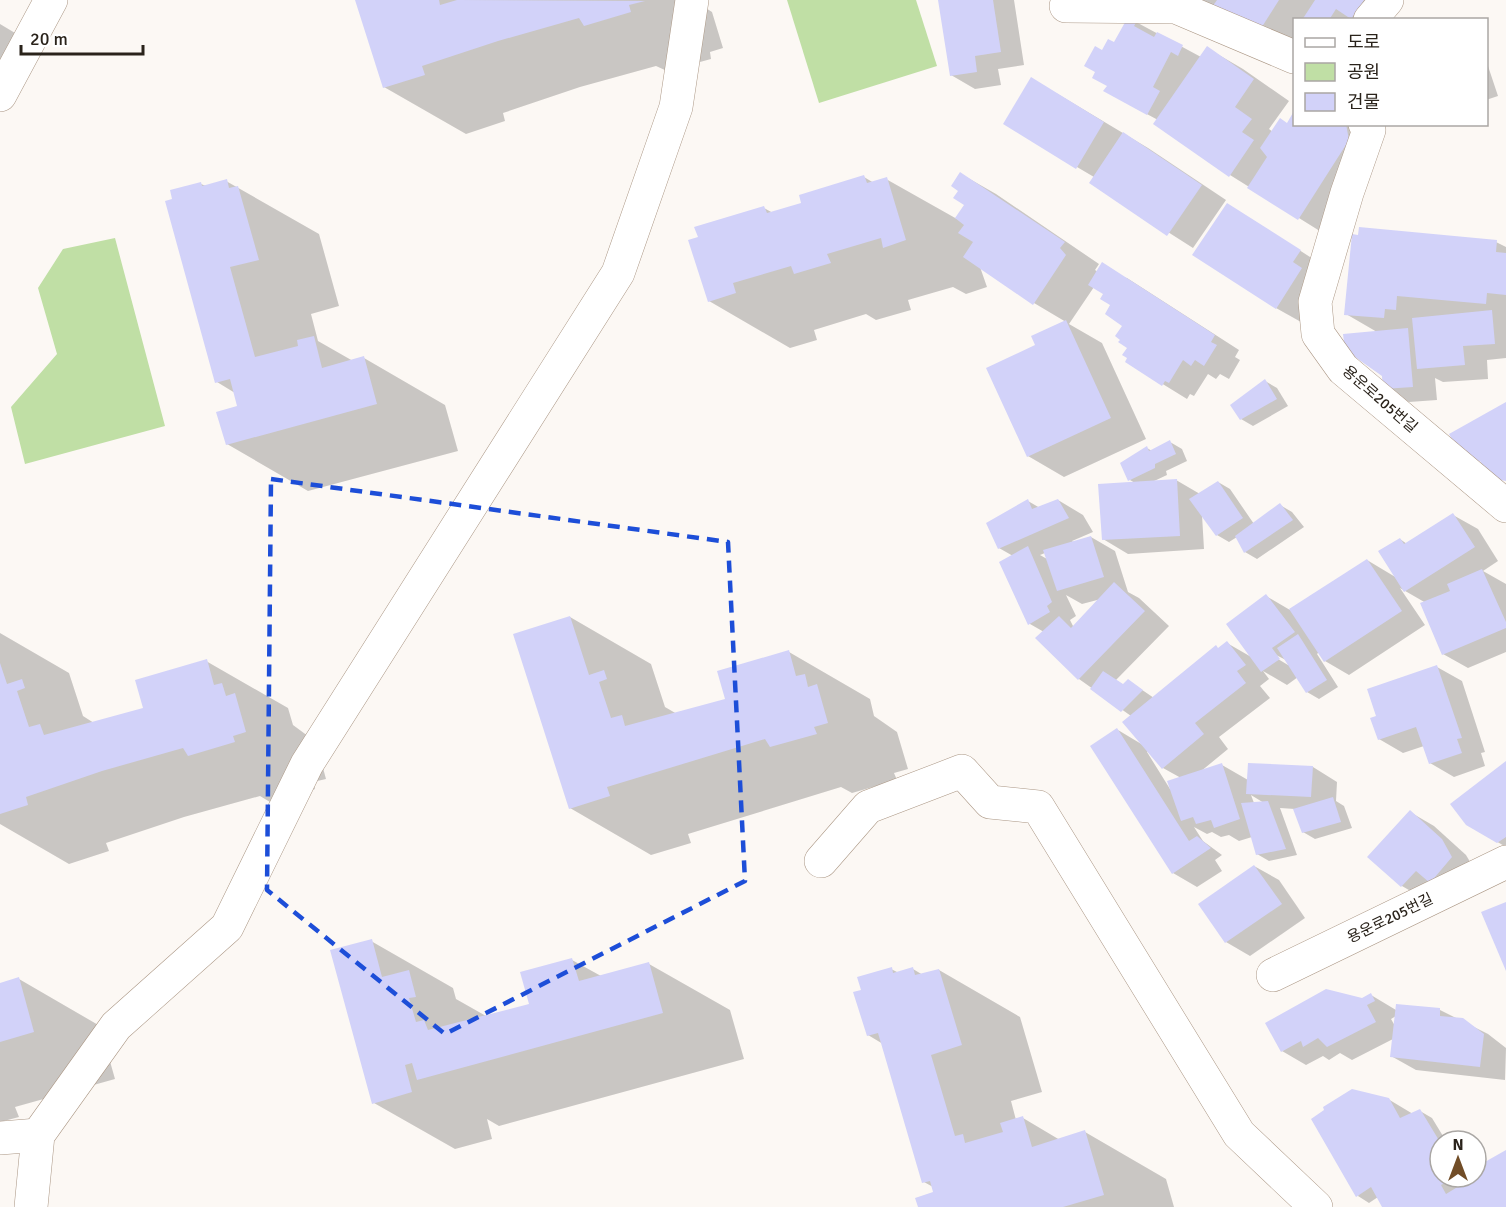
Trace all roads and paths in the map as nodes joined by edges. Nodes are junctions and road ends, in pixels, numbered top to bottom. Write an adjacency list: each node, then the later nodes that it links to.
1 (51, 0): 7 (street)
2 (692, 0): 13 (street)
3 (1387, 0): 5 (street)
4 (1066, 6): 6 (street)
5 (1372, 18)
6 (1293, 57)
7 (0, 95)
8 (1366, 126): 9 (street, 용운로205번길)
9 (1506, 506)
10 (821, 861): 16 (street)
11 (1506, 862): 12 (street, 용운로205번길)
12 (1273, 975)
13 (38, 1135): 14 (street); 15 (street)
14 (0, 1138)
15 (31, 1207)
16 (1316, 1207)

